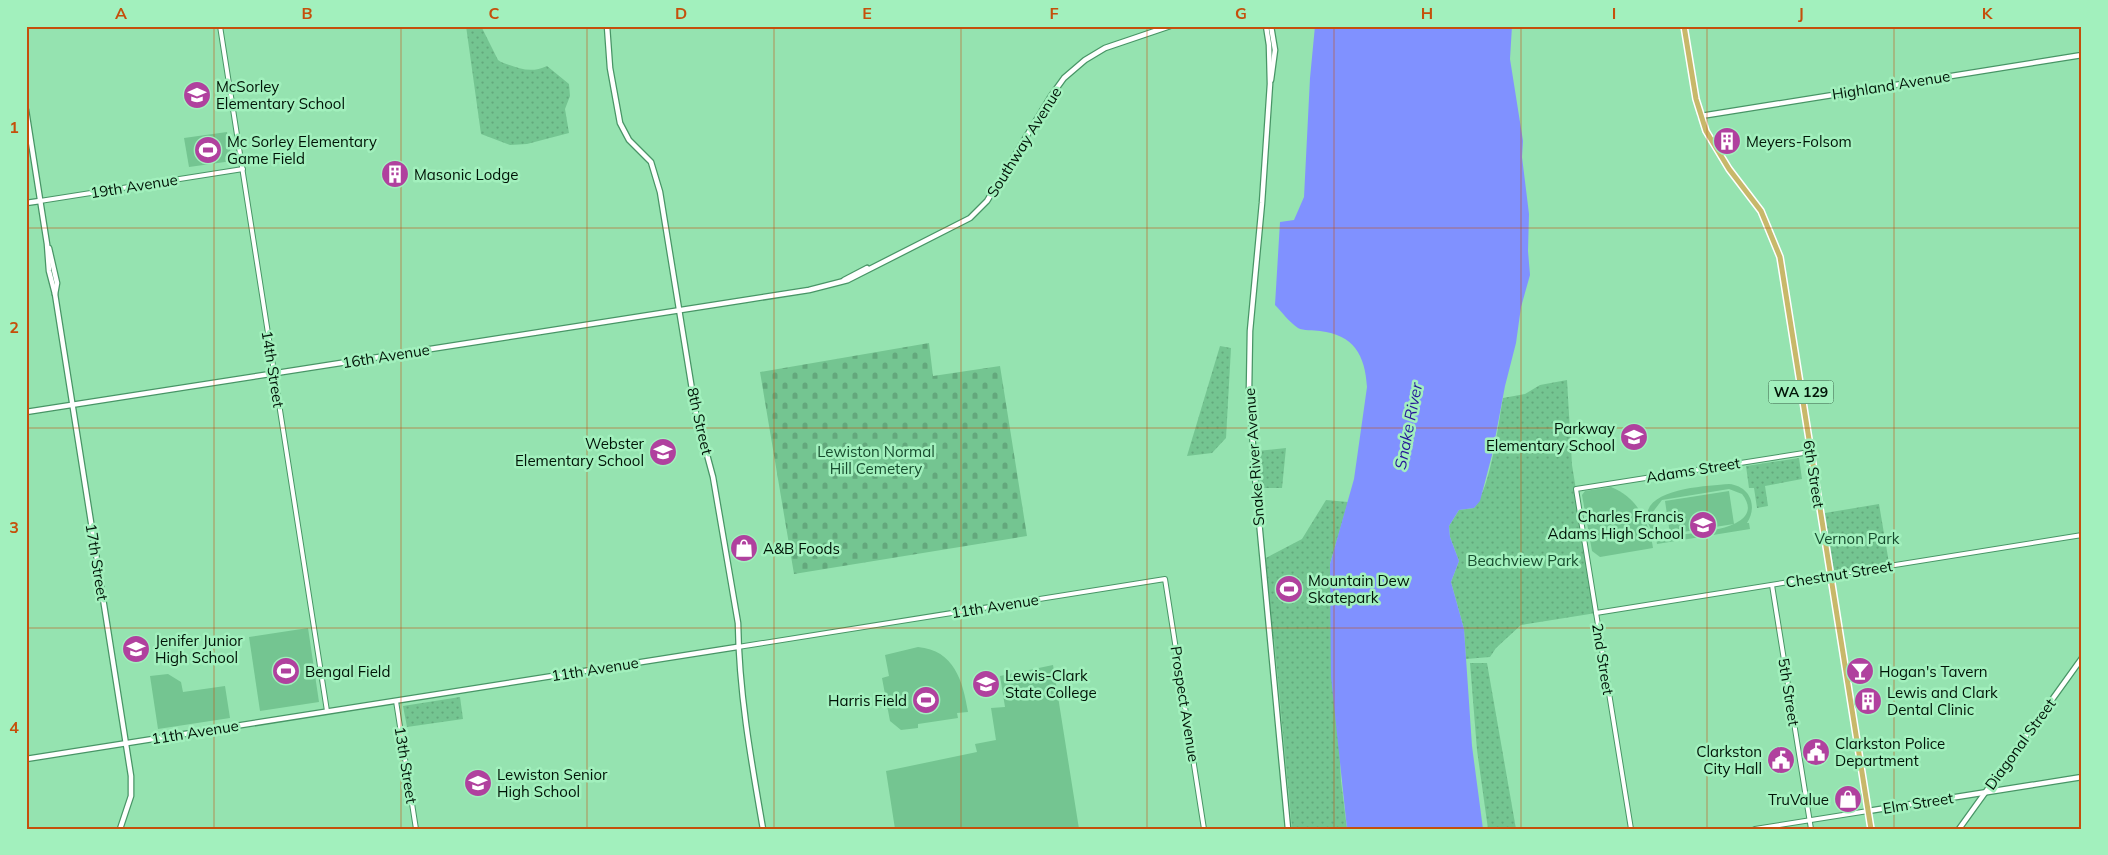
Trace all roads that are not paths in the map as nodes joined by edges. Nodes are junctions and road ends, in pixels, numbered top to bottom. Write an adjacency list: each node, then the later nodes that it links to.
1 (220, 26): 11 (street, 14th Street)
2 (607, 26): 15 (main road, 8th Street)
3 (1170, 26): 14 (main road, Southway Avenue)
4 (1266, 26): 8 (main road, Snake River Avenue)
5 (1271, 26): 8 (main road, Snake River Avenue)
6 (1684, 26): 10 (main road, WA 129)
7 (2082, 55): 10 (main road, Highland Avenue)
8 (1270, 84): 40 (main road, Snake River Avenue)
9 (26, 110): 12 (main road, 17th Street)
10 (1701, 116): 19 (main road, 6th Street / WA 129)
11 (243, 169): 12 (street, 19th Avenue); 16 (street, 14th Street)
12 (40, 201): 13 (main road, 19th Avenue); 17 (main road, 17th Street)
13 (26, 203)
14 (745, 300): 15 (main road, 16th Avenue)
15 (679, 310): 16 (main road, 16th Avenue); 26 (main road, 8th Street)
16 (274, 373): 17 (main road, 16th Avenue); 29 (street, 14th Street)
17 (72, 405): 18 (main road, 16th Avenue); 30 (main road, 17th Street)
18 (26, 412)
19 (1810, 452): 20 (street, Adams Street); 22 (main road, 6th Street / WA 129)
20 (1576, 489): 25 (street, 2nd Street)
21 (2082, 536): 22 (street, Chestnut Street)
22 (1831, 576): 24 (street, Chestnut Street); 34 (main road, 6th Street / WA 129)
23 (1165, 579): 26 (street, 11th Avenue); 39 (street, Prospect Avenue)
24 (1772, 584): 25 (street, Chestnut Street); 35 (street, 5th Street)
25 (1596, 613): 41 (street, 2nd Street)
26 (737, 647): 28 (main road, 11th Avenue); 38 (main road, 8th Street)
27 (2082, 658): 33 (main road, Diagonal Street)
28 (396, 701): 29 (main road, 11th Avenue); 37 (street, 13th Street)
29 (327, 712): 30 (main road, 11th Avenue)
30 (126, 743): 31 (main road, 11th Avenue); 36 (main road, 17th Street)
31 (26, 759)
32 (2082, 777): 33 (main road, Elm Street)
33 (1986, 792): 34 (main road, Elm Street); 45 (main road, Diagonal Street)
34 (1868, 811): 35 (street, Elm Street); 44 (main road, 6th Street / WA 129)
35 (1809, 820): 42 (street, Elm Street); 43 (street, 5th Street)
36 (120, 829)
37 (416, 829)
38 (763, 829)
39 (1204, 829)
40 (1288, 829)
41 (1631, 829)
42 (1755, 829)
43 (1811, 829)
44 (1871, 829)
45 (1959, 829)

